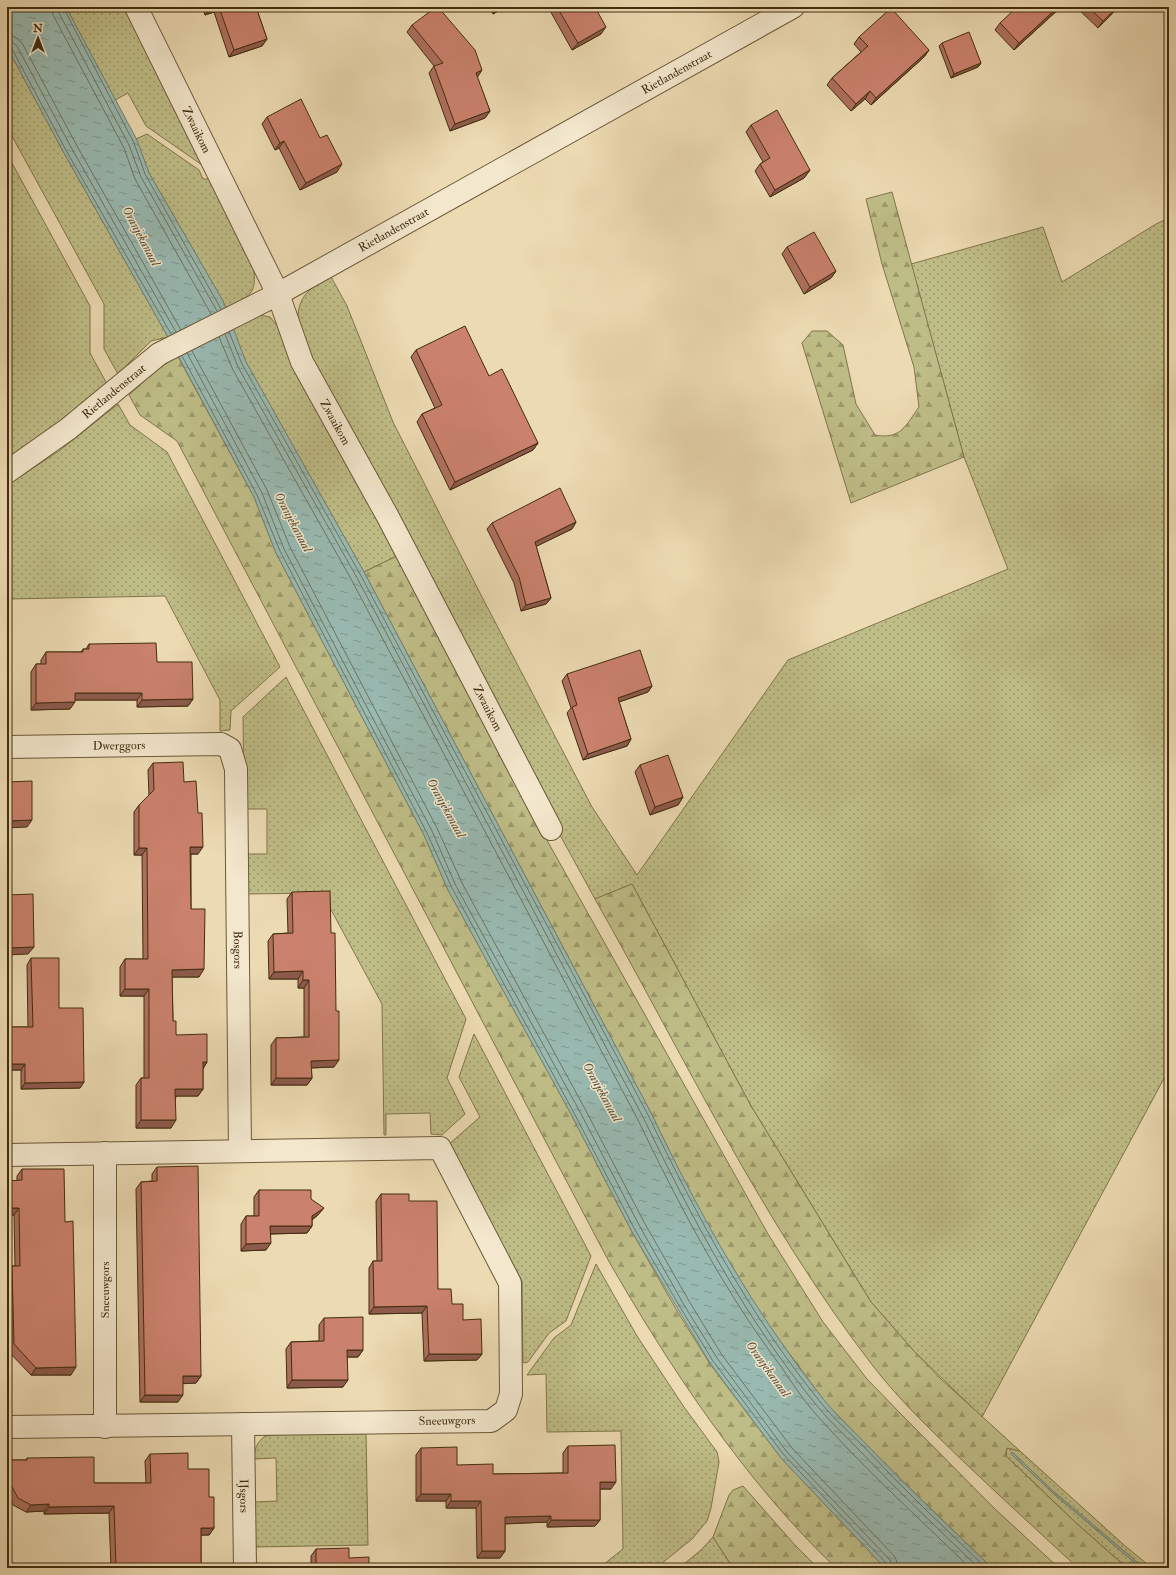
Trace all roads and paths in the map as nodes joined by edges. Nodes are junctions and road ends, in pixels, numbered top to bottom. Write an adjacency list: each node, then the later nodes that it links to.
1 (136, 7): 3 (street, Zwaaikom)
2 (793, 7): 3 (street, Rietlandenstraat)
3 (278, 294): 4 (street, Rietlandenstraat); 7 (street, Zwaaikom)
4 (7, 472)
5 (7, 747): 6 (street, Dwerggors)
6 (230, 749): 8 (street, Bosgors)
7 (551, 829)
8 (240, 1151): 9 (street); 11 (street, Sneeuwgors)
9 (105, 1153): 10 (street); 13 (street, Sneeuwgors)
10 (7, 1154)
11 (243, 1424): 13 (street, Sneeuwgors); 14 (street, IJsgors)
12 (7, 1427): 13 (street, Sneeuwgors)
13 (105, 1427)
14 (245, 1568)

